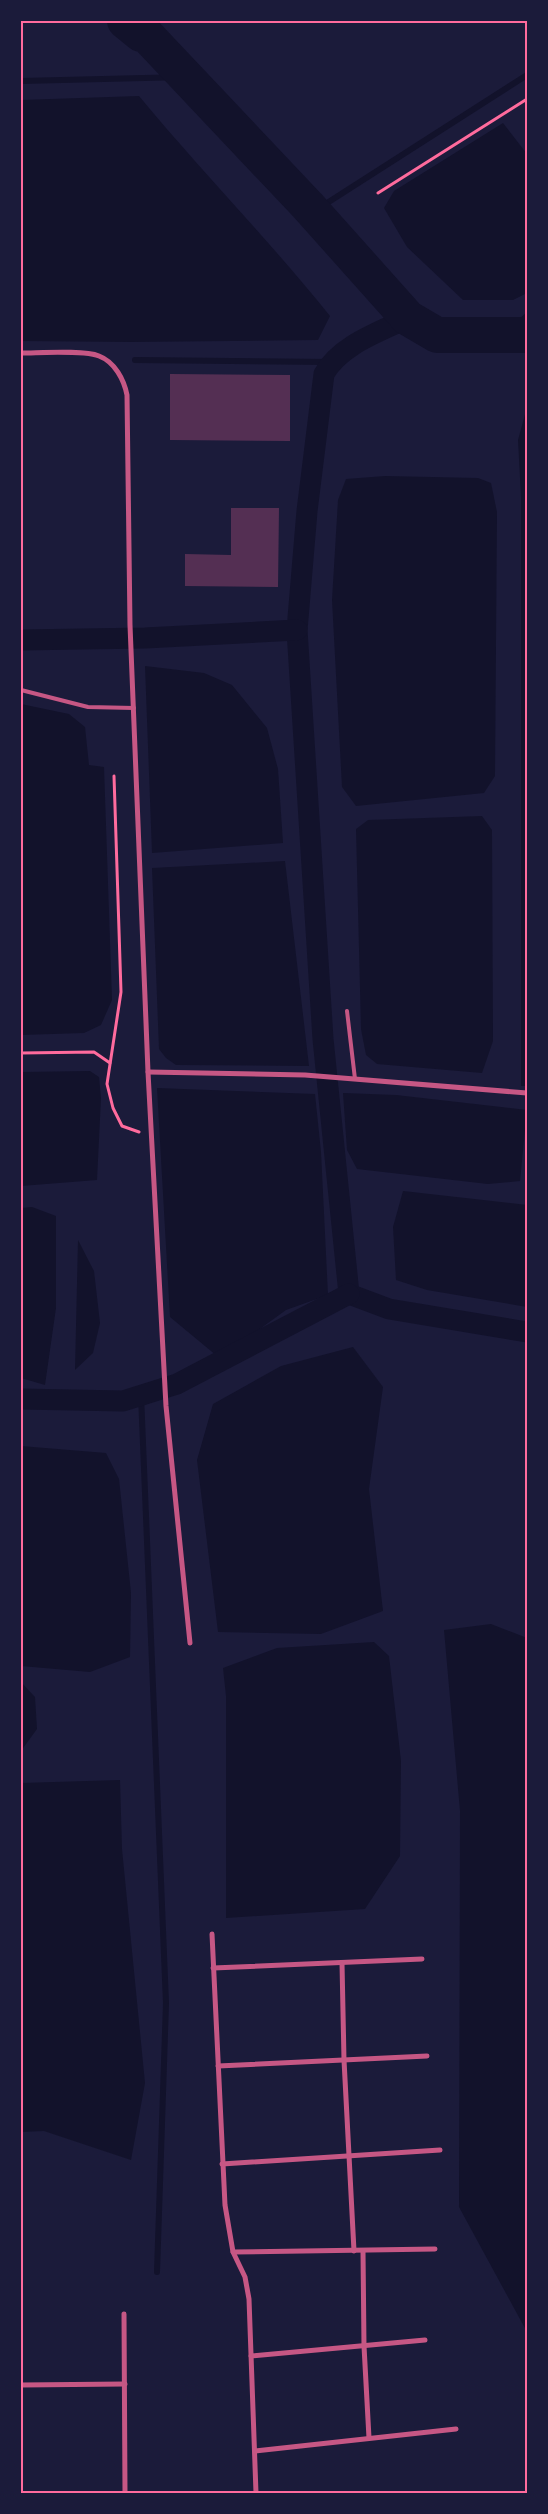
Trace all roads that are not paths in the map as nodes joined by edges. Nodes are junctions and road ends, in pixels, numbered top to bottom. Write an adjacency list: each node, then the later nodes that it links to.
1 (21, 353): 3 (street)
2 (21, 690): 3 (lane)
3 (134, 708): 5 (street)
4 (347, 1011): 6 (lane)
5 (148, 1072): 6 (street); 8 (street)
6 (355, 1079): 7 (street)
7 (527, 1093)
8 (190, 1643)
9 (212, 1934): 12 (street)
10 (422, 1959): 11 (street)
11 (342, 1964): 12 (street); 14 (street)
12 (212, 1968): 15 (street)
13 (428, 2056): 14 (street)
14 (344, 2060): 15 (street); 17 (street)
15 (218, 2066): 18 (street)
16 (440, 2150): 17 (street)
17 (350, 2156): 18 (street); 20 (street)
18 (222, 2164): 22 (street)
19 (435, 2249): 21 (street)
20 (354, 2251): 21 (street); 22 (street)
21 (363, 2251): 25 (street)
22 (233, 2252): 26 (street)
23 (124, 2314): 27 (street)
24 (426, 2340): 25 (street)
25 (364, 2346): 26 (street); 30 (street)
26 (251, 2356): 31 (street)
27 (125, 2384): 28 (street); 32 (street)
28 (21, 2385)
29 (456, 2429): 30 (street)
30 (369, 2438): 31 (street)
31 (255, 2451): 33 (street)
32 (124, 2493)
33 (256, 2493)

